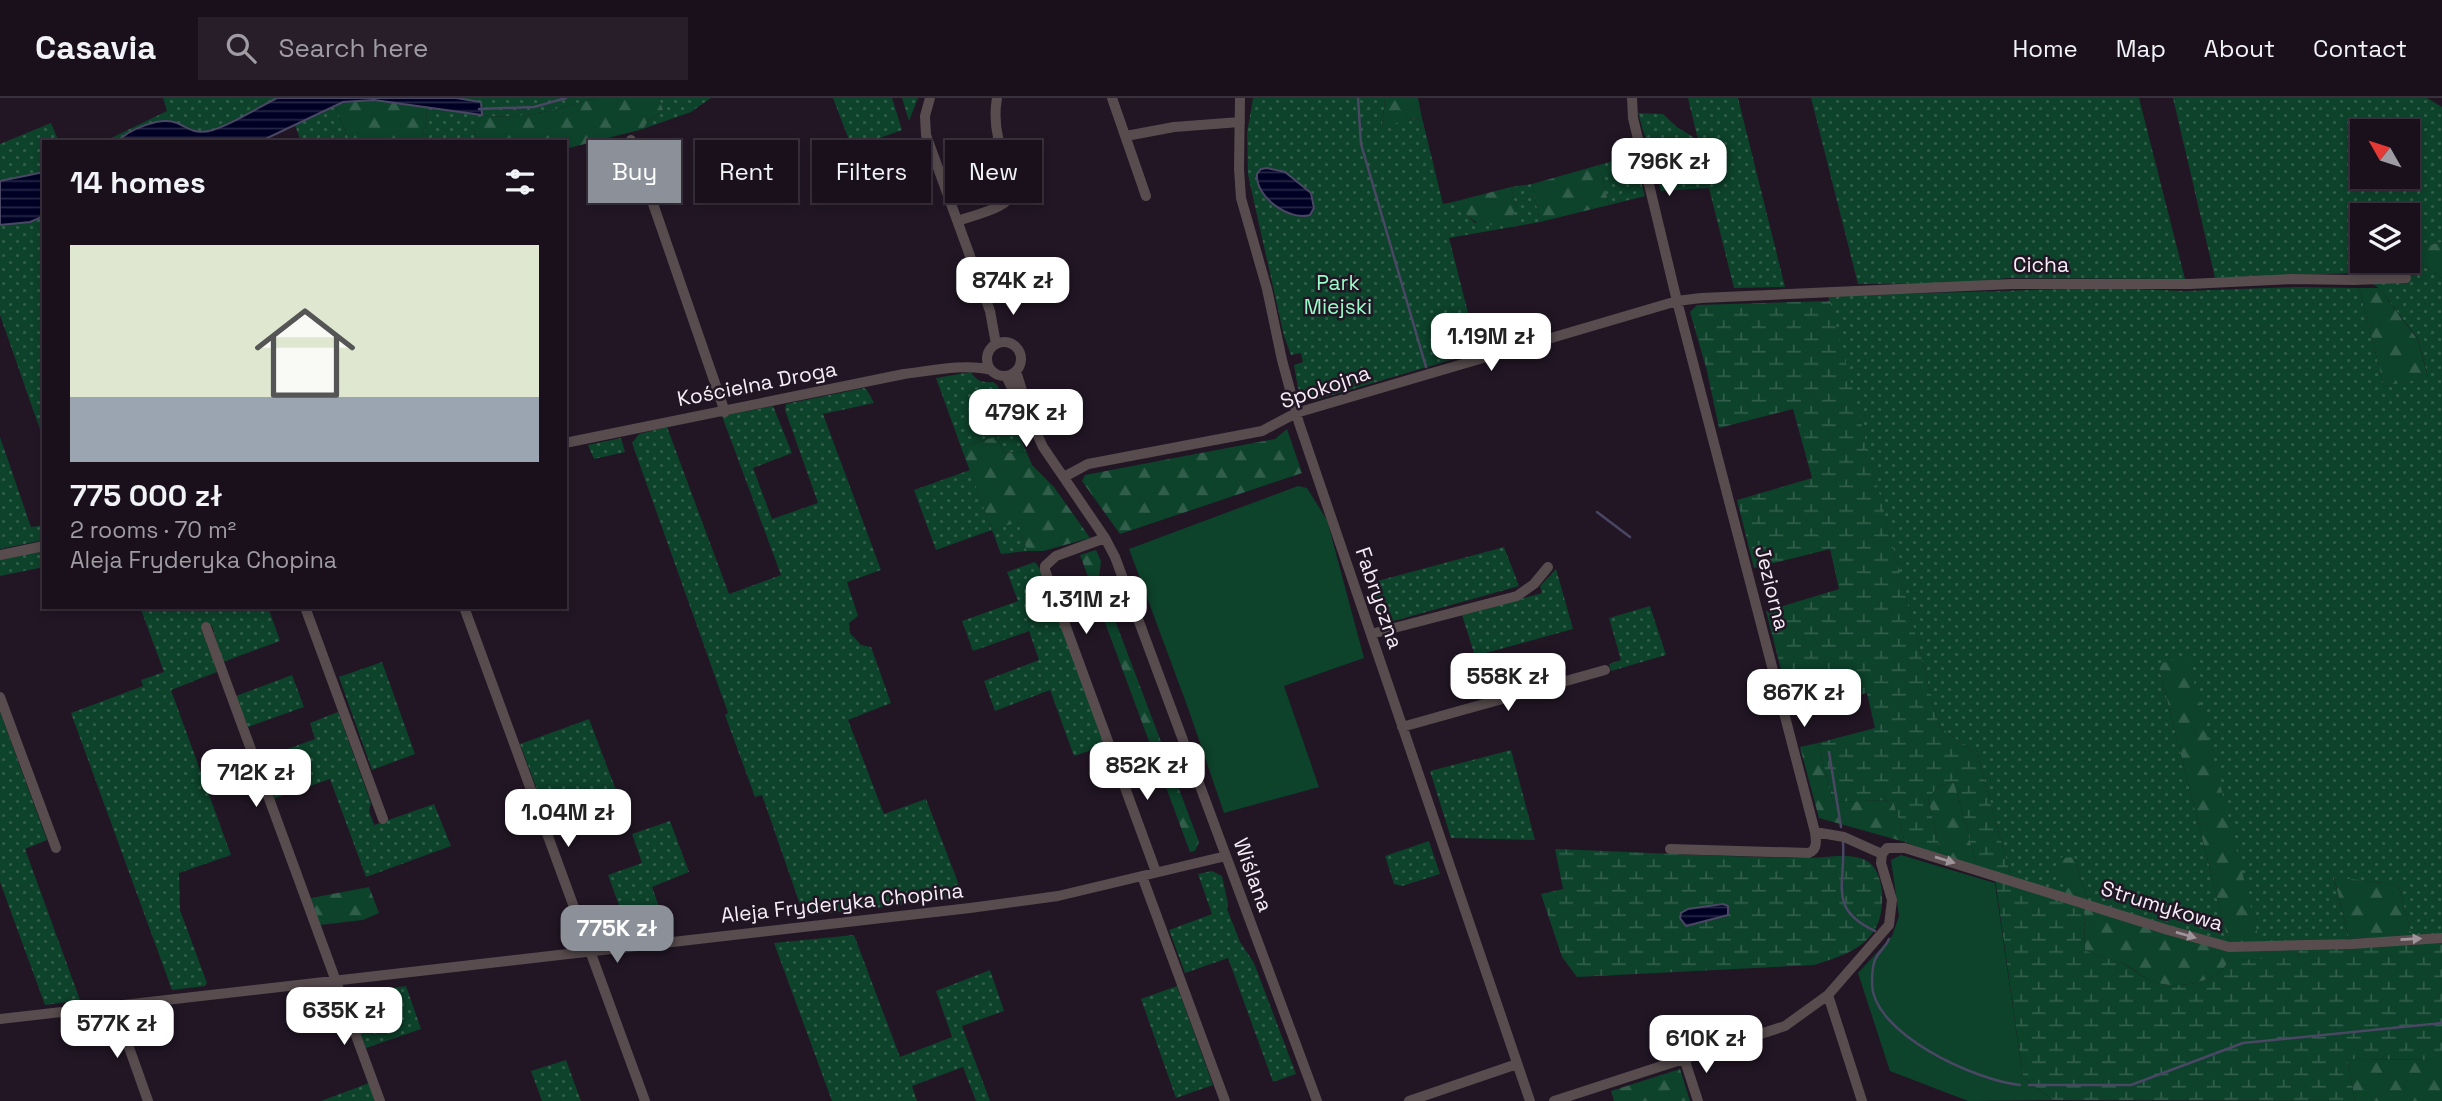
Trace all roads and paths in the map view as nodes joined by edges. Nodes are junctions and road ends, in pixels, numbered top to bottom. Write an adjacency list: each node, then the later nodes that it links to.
1 (930, 98): 10 (street)
2 (997, 98): 10 (street)
3 (1112, 98): 7 (street)
4 (1240, 98): 6 (street, Fabryczna)
5 (1632, 98): 12 (street, Jeziorna)
6 (1240, 122): 7 (street); 21 (street, Fabryczna)
7 (1125, 136): 8 (street)
8 (1146, 195)
9 (653, 203): 20 (street)
10 (958, 221): 13 (street)
11 (2406, 278): 12 (street, Cicha)
12 (1677, 301): 21 (street, Spokojna); 36 (street, Jeziorna)
13 (990, 311): 14 (street); 15 (street)
14 (1008, 342): 15 (street); 19 (street)
15 (996, 344): 16 (street)
16 (988, 354): 17 (street, Kościelna Droga); 18 (street)
17 (957, 367): 18 (street, Kościelna Droga); 20 (street, Kościelna Droga)
18 (991, 370): 19 (street)
19 (1011, 374): 23 (street, Wiślana)
20 (725, 412): 22 (street, Kościelna Droga)
21 (1296, 413): 23 (street, Spokojna); 31 (street, Fabryczna)
22 (567, 443)
23 (1064, 477): 24 (street, Wiślana)
24 (1105, 538): 40 (street, Wiślana); 41 (street)
25 (42, 546): 26 (street)
26 (0, 555)
27 (1548, 567): 31 (street)
28 (306, 609): 35 (street)
29 (465, 609): 44 (street)
30 (206, 627): 45 (street)
31 (1371, 634): 34 (street, Fabryczna)
32 (1605, 670): 34 (street)
33 (0, 697): 37 (street)
34 (1402, 727): 50 (street, Fabryczna)
35 (383, 818)
36 (1815, 832): 38 (street); 39 (street)
37 (56, 848)
38 (1670, 849)
39 (1882, 855): 43 (street, Strumykowa, one-way to 43); 46 (street)
40 (1226, 856): 41 (street, Aleja Fryderyka Chopina); 55 (street, Wiślana)
41 (1156, 872): 42 (street, Aleja Fryderyka Chopina)
42 (1142, 876): 44 (street, Aleja Fryderyka Chopina); 54 (street)
43 (2442, 938)
44 (589, 952): 45 (street, Aleja Fryderyka Chopina); 53 (street)
45 (336, 981): 47 (street, Aleja Fryderyka Chopina); 52 (street)
46 (1828, 995): 49 (street); 60 (street)
47 (115, 1007): 48 (street, Aleja Fryderyka Chopina); 51 (street)
48 (0, 1019)
49 (1684, 1058): 58 (street); 59 (street)
50 (1517, 1064): 56 (street); 57 (street, Fabryczna)
51 (148, 1101)
52 (380, 1101)
53 (645, 1101)
54 (1224, 1101)
55 (1317, 1101)
56 (1409, 1101)
57 (1530, 1101)
58 (1554, 1101)
59 (1698, 1101)
60 (1862, 1101)

